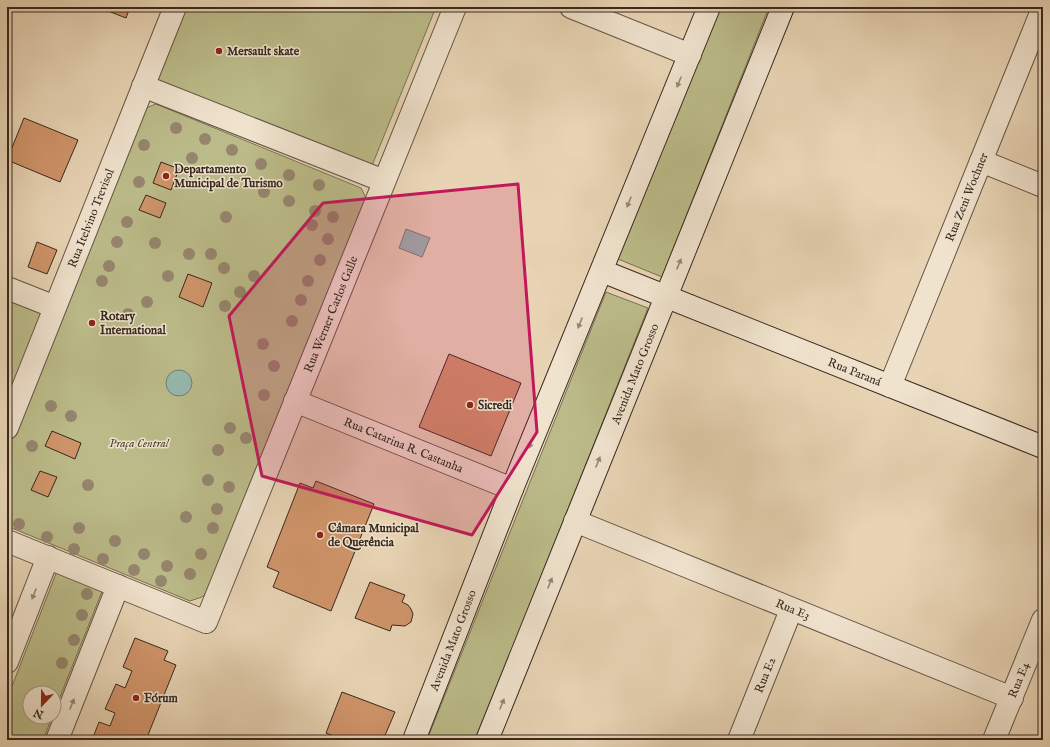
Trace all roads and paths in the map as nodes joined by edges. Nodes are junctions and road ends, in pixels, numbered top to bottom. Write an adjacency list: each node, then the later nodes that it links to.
1 (175, 7): 8 (street, Rua Itelvino Trevisol)
2 (455, 7): 10 (street, Rua Werner Carlos Galle)
3 (571, 7): 7 (street)
4 (709, 7): 7 (street, Avenida Mato Grosso)
5 (783, 7): 14 (street, Avenida Mato Grosso, one-way to 5)
6 (1043, 8): 9 (street, Rua Zeni Wochner)
7 (690, 55): 12 (street, Avenida Mato Grosso, one-way to 12)
8 (143, 86): 10 (street); 15 (street, Rua Itelvino Trevisol)
9 (981, 161): 11 (street); 16 (street, Rua Zeni Wochner)
10 (384, 181): 17 (street, Rua Werner Carlos Galle)
11 (1043, 186)
12 (602, 271): 14 (street, Rua Paraná); 20 (street, Avenida Mato Grosso, one-way to 20)
13 (7, 288): 15 (street)
14 (666, 296): 16 (street, Rua Paraná); 21 (street, Avenida Mato Grosso, one-way to 14)
15 (55, 307): 18 (street, Rua Itelvino Trevisol)
16 (890, 386): 19 (street, Rua Paraná)
17 (295, 401): 20 (street, Rua Catarina R. Castanha); 24 (street, Rua Werner Carlos Galle)
18 (7, 428)
19 (1043, 447)
20 (512, 488): 30 (street, Avenida Mato Grosso)
21 (575, 521): 25 (street, Rua E3); 31 (street, Avenida Mato Grosso, one-way to 21)
22 (7, 541): 23 (street)
23 (48, 558): 24 (street); 27 (street, one-way to 27)
24 (118, 586): 29 (street, one-way to 24)
25 (791, 610): 28 (street, Rua E3); 32 (street, Rua E2)
26 (1043, 620): 28 (street, Rua E4)
27 (7, 662)
28 (1012, 698): 33 (street, Rua E4)
29 (57, 740)
30 (414, 740)
31 (487, 740)
32 (739, 740)
33 (994, 740)

